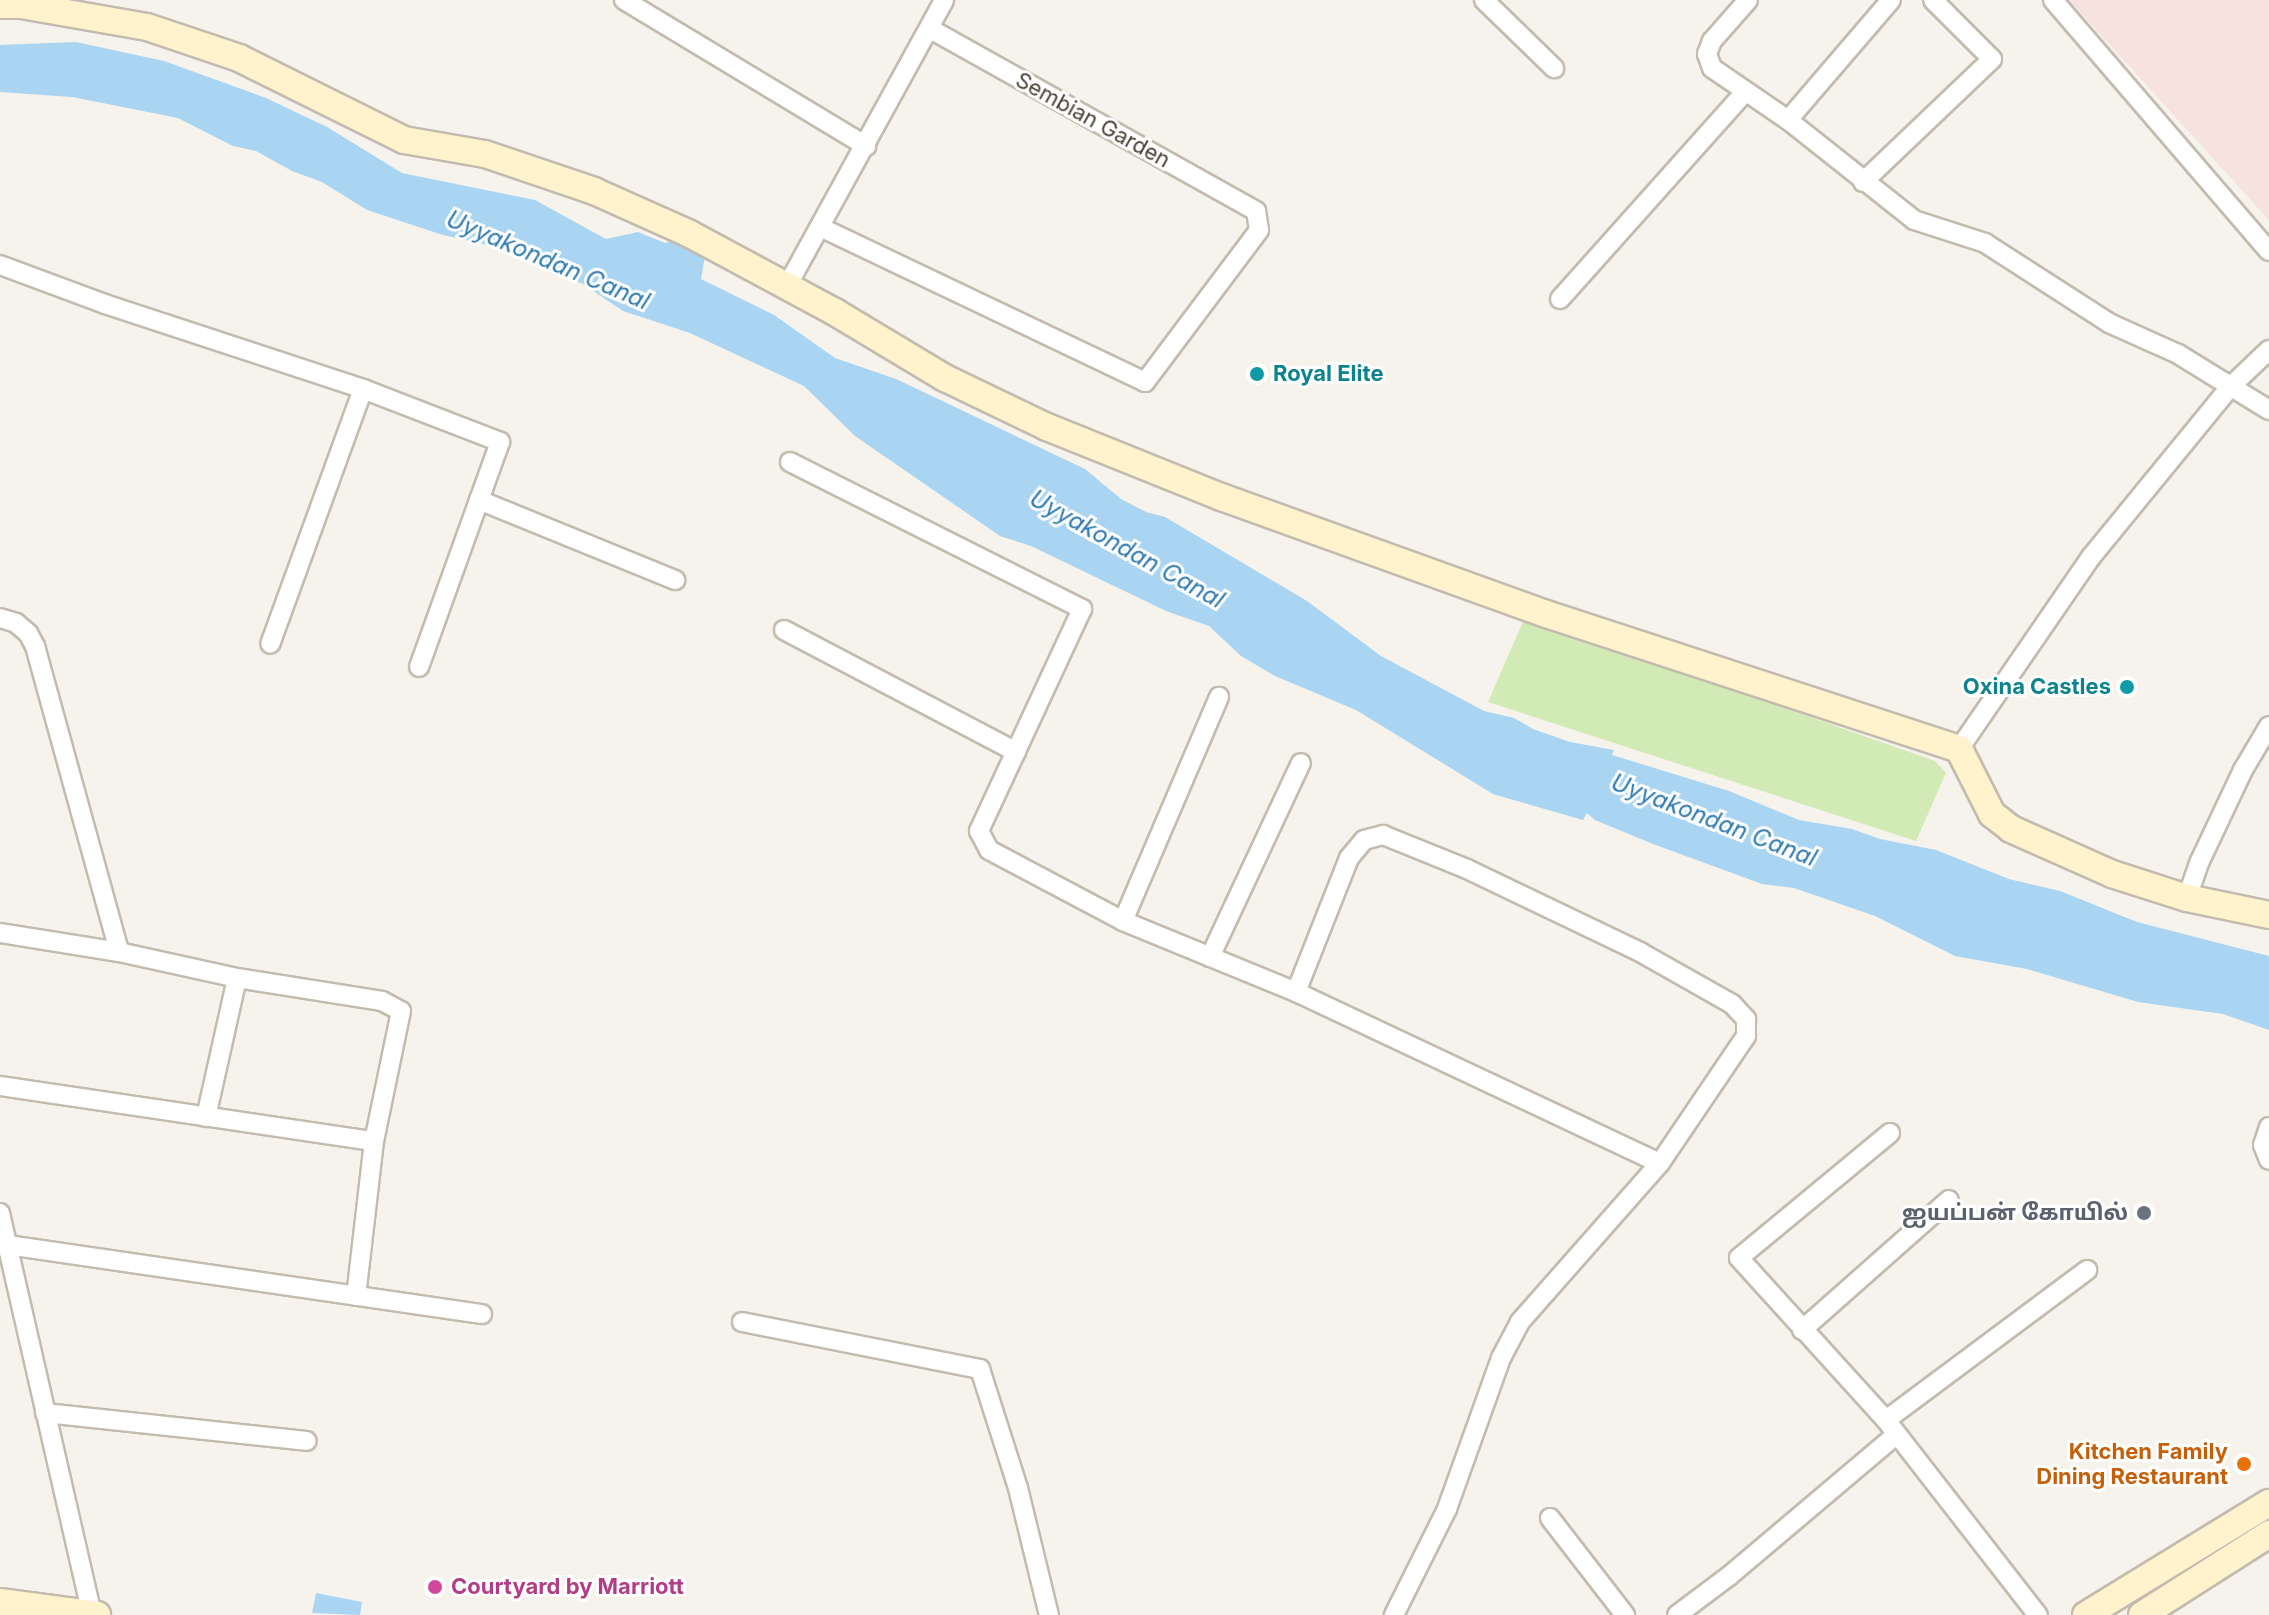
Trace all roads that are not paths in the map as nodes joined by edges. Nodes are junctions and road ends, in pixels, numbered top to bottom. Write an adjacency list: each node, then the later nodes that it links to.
1 (624, 0): 13 (street)
2 (944, 0): 9 (street)
3 (1484, 0): 10 (street)
4 (1748, 0): 11 (street)
5 (1891, 0): 12 (street)
6 (1933, 0): 14 (street)
7 (2053, 0): 16 (street)
8 (0, 5): 18 (street)
9 (931, 29): 13 (street); 15 (street, Sembian Garden)
10 (1554, 68)
11 (1744, 93): 12 (street); 19 (street)
12 (1788, 120): 14 (street)
13 (866, 146): 15 (street)
14 (1863, 182): 21 (street)
15 (820, 227): 18 (street)
16 (2269, 251)
17 (0, 265): 22 (street)
18 (787, 286): 33 (street)
19 (1560, 299)
20 (2269, 350): 21 (street)
21 (2230, 387): 23 (street); 33 (street)
22 (363, 389): 25 (street); 29 (street)
23 (2269, 410)
24 (790, 462): 34 (street)
25 (479, 500): 26 (street); 30 (street)
26 (675, 580)
27 (0, 618): 40 (street)
28 (784, 630): 34 (street)
29 (270, 644)
30 (419, 667)
31 (1219, 697): 38 (street)
32 (2268, 730): 36 (street)
33 (1959, 749): 36 (street)
34 (1016, 752): 38 (street)
35 (1301, 763): 41 (street)
36 (2187, 898): 37 (street)
37 (2269, 915)
38 (1123, 921): 41 (street)
39 (0, 933): 40 (street)
40 (119, 952): 42 (street)
41 (1210, 957): 43 (street)
42 (237, 978): 45 (street); 48 (street)
43 (1296, 992): 50 (street); 50 (street)
44 (0, 1086): 45 (street)
45 (206, 1117): 48 (street)
46 (2269, 1127): 49 (street)
47 (1890, 1133): 58 (street)
48 (374, 1141): 55 (street)
49 (2269, 1160)
50 (1660, 1163): 68 (street)
51 (1949, 1200): 58 (street)
52 (0, 1213): 53 (street)
53 (8, 1245): 55 (street); 59 (street)
54 (2087, 1270): 60 (street)
55 (356, 1296): 56 (street)
56 (482, 1314)
57 (742, 1322): 67 (street)
58 (1802, 1330): 60 (street)
59 (45, 1413): 61 (street); 66 (street)
60 (1891, 1427): 70 (street); 71 (street)
61 (307, 1441)
62 (2269, 1503): 72 (street)
63 (1550, 1518): 69 (street)
64 (2269, 1534): 73 (street)
65 (0, 1602): 66 (street)
66 (94, 1615)
67 (1049, 1615)
68 (1394, 1615)
69 (1625, 1615)
70 (1677, 1615)
71 (2038, 1615)
72 (2086, 1615)
73 (2142, 1615)

